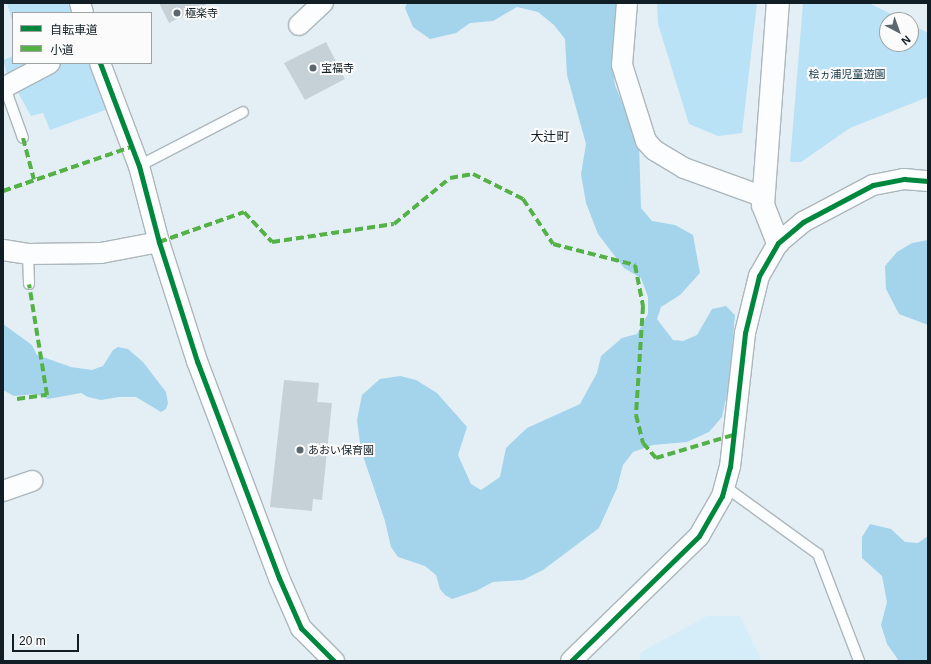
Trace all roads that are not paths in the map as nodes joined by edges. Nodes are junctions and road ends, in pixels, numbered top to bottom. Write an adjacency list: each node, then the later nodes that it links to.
1 (323, 3): 4 (street)
2 (627, 3): 12 (street)
3 (778, 3): 12 (street)
4 (300, 25)
5 (48, 64): 7 (street)
6 (100, 64): 10 (street)
7 (4, 85): 9 (lane)
8 (243, 112): 10 (lane)
9 (23, 138)
10 (139, 166): 13 (street)
11 (928, 181): 14 (street)
12 (764, 197): 14 (street)
13 (159, 242): 16 (street); 21 (street)
14 (778, 243): 19 (street)
15 (3, 250): 16 (street)
16 (28, 254): 17 (lane)
17 (29, 284)
18 (32, 481): 20 (street)
19 (724, 486): 22 (street); 23 (lane)
20 (3, 491)
21 (334, 661)
22 (571, 661)
23 (859, 661)

